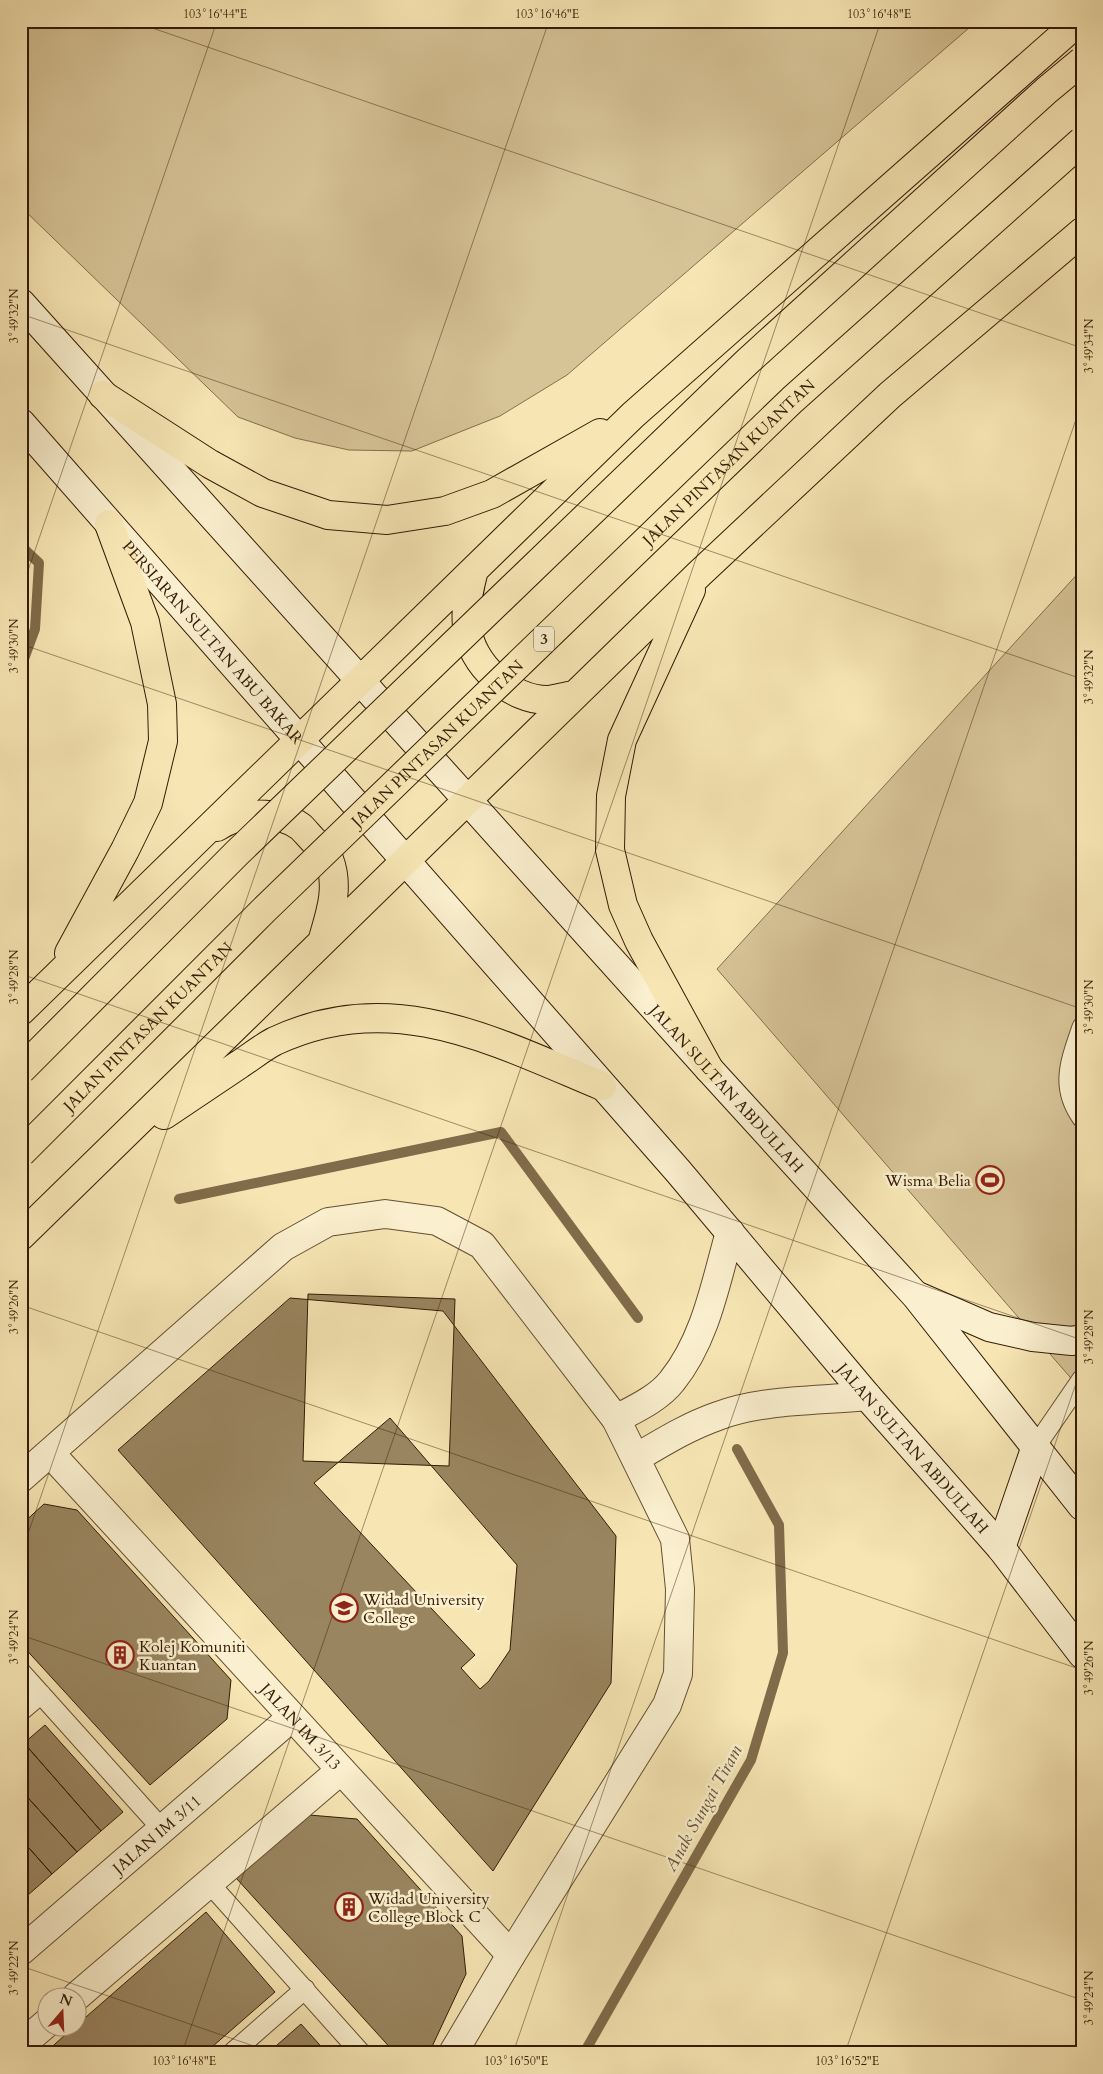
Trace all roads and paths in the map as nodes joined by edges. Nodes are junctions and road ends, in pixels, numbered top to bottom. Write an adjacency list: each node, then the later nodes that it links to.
1 (1079, 21): 7 (highway)
2 (1082, 61): 23 (highway, bridge)
3 (1082, 141): 27 (highway, JALAN PINTASAN KUANTAN / 3, bridge)
4 (1082, 232): 11 (highway)
5 (21, 303): 6 (main road)
6 (103, 395): 7 (highway); 12 (main road)
7 (632, 415): 10 (highway)
8 (21, 423): 9 (main road, PERSIARAN SULTAN ABU BAKAR)
9 (109, 524): 14 (main road, PERSIARAN SULTAN ABU BAKAR); 19 (highway)
10 (474, 570): 12 (highway); 13 (highway)
11 (698, 575): 13 (highway); 22 (highway)
12 (360, 681): 14 (highway); 15 (main road, JALAN SULTAN ABDULLAH)
13 (575, 695): 15 (highway)
14 (299, 741): 16 (highway); 17 (main road, PERSIARAN SULTAN ABU BAKAR)
15 (468, 801): 17 (highway); 22 (main road, JALAN SULTAN ABDULLAH)
16 (193, 844): 18 (highway); 19 (highway)
17 (405, 862): 18 (highway); 24 (main road, JALAN SULTAN ABDULLAH)
18 (322, 943): 26 (highway)
19 (56, 977): 20 (highway)
20 (21, 1011)
21 (1082, 1027): 25 (lane)
22 (708, 1069): 30 (main road, JALAN SULTAN ABDULLAH)
23 (21, 1070)
24 (602, 1086): 26 (highway); 28 (main road, JALAN SULTAN ABDULLAH)
25 (1082, 1118)
26 (111, 1149): 29 (highway)
27 (21, 1153)
28 (730, 1232): 33 (main road, JALAN SULTAN ABDULLAH); 34 (main road)
29 (21, 1236)
30 (916, 1296): 31 (main road); 35 (main road, JALAN SULTAN ABDULLAH)
31 (1082, 1339)
32 (1082, 1380): 35 (lane)
33 (867, 1396): 37 (main road); 40 (main road, JALAN SULTAN ABDULLAH)
34 (616, 1419): 36 (main road); 37 (main road)
35 (1036, 1446): 39 (main road, JALAN SULTAN ABDULLAH); 40 (main road)
36 (50, 1453): 38 (main road); 45 (main road, JALAN IM 3/13)
37 (636, 1458): 50 (main road)
38 (21, 1478)
39 (1082, 1506)
40 (1001, 1548): 41 (main road, JALAN SULTAN ABDULLAH)
41 (1082, 1654)
42 (21, 1672): 43 (lane)
43 (41, 1694): 44 (lane); 47 (lane)
44 (21, 1711)
45 (292, 1717): 46 (main road, JALAN IM 3/13); 47 (main road, JALAN IM 3/11)
46 (340, 1770): 48 (main road); 50 (main road, JALAN IM 3/13)
47 (162, 1829): 49 (main road, JALAN IM 3/11)
48 (209, 1883): 51 (main road); 52 (lane)
49 (21, 1951)
50 (511, 1955): 57 (main road)
51 (88, 1987)
52 (305, 1989): 55 (lane); 56 (lane)
53 (38, 2031): 54 (main road)
54 (21, 2045)
55 (232, 2053)
56 (361, 2053)
57 (453, 2053)

